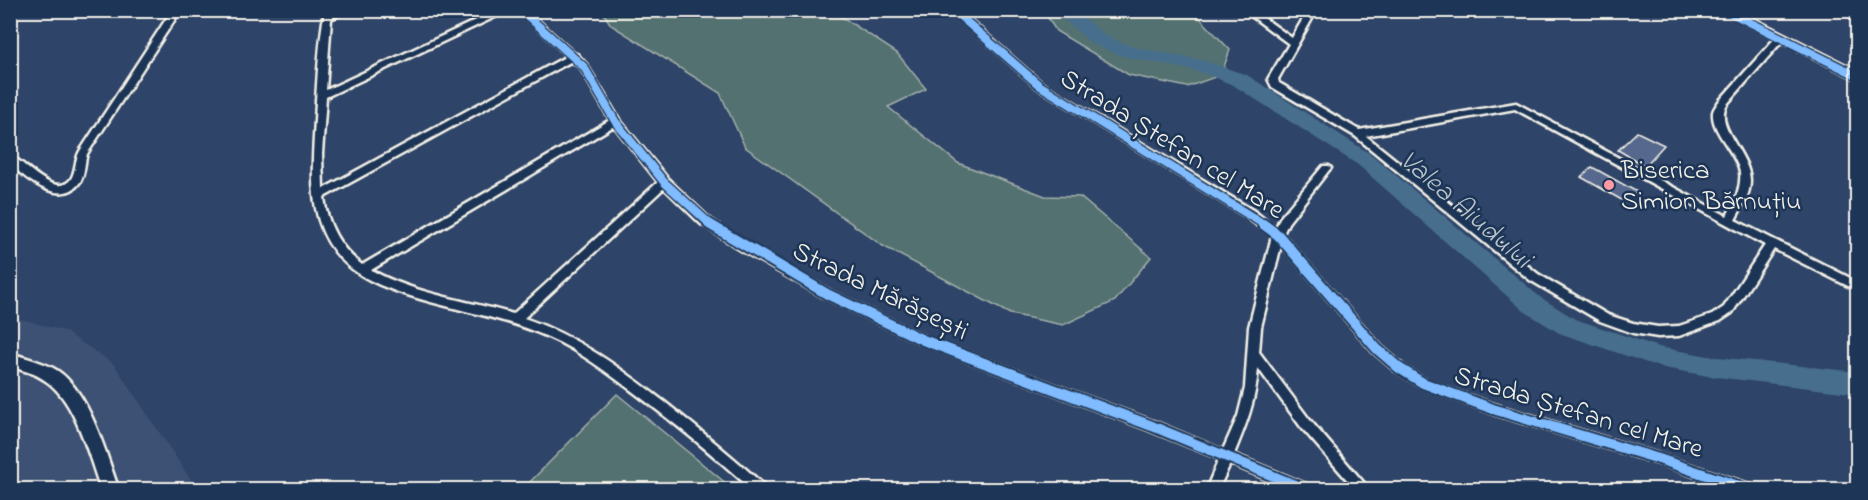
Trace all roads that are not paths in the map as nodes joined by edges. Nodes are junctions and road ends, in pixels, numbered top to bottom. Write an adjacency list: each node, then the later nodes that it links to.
1 (177, 10): 17 (street)
2 (344, 10): 9 (street)
3 (506, 10): 14 (street)
4 (521, 10): 12 (street, Strada Mărășești)
5 (953, 10): 22 (street, Strada Ștefan cel Mare)
6 (1247, 10): 11 (street)
7 (1313, 10): 11 (street)
8 (1725, 10): 10 (street)
9 (328, 14): 14 (street)
10 (1780, 38): 13 (street); 21 (street)
11 (1294, 44): 16 (street)
12 (574, 56): 15 (street, Strada Mărășești); 20 (street)
13 (1857, 76)
14 (321, 96): 20 (street)
15 (615, 121): 19 (street, Strada Mărășești); 24 (street)
16 (1358, 134): 21 (street); 23 (street)
17 (10, 158)
18 (1326, 168): 22 (street)
19 (664, 182): 26 (street); 29 (street, Strada Mărășești)
20 (318, 196): 24 (street)
21 (1729, 222): 23 (street)
22 (1278, 235): 27 (street); 35 (street, Strada Ștefan cel Mare)
23 (1772, 243): 25 (street)
24 (360, 271): 26 (street)
25 (1857, 287)
26 (514, 320): 31 (street)
27 (1254, 354): 29 (street); 34 (street)
28 (10, 360): 30 (street)
29 (1227, 456): 32 (street); 33 (street, Strada Mărășești)
30 (110, 489)
31 (761, 489)
32 (1212, 489)
33 (1307, 489)
34 (1364, 489)
35 (1750, 489)

